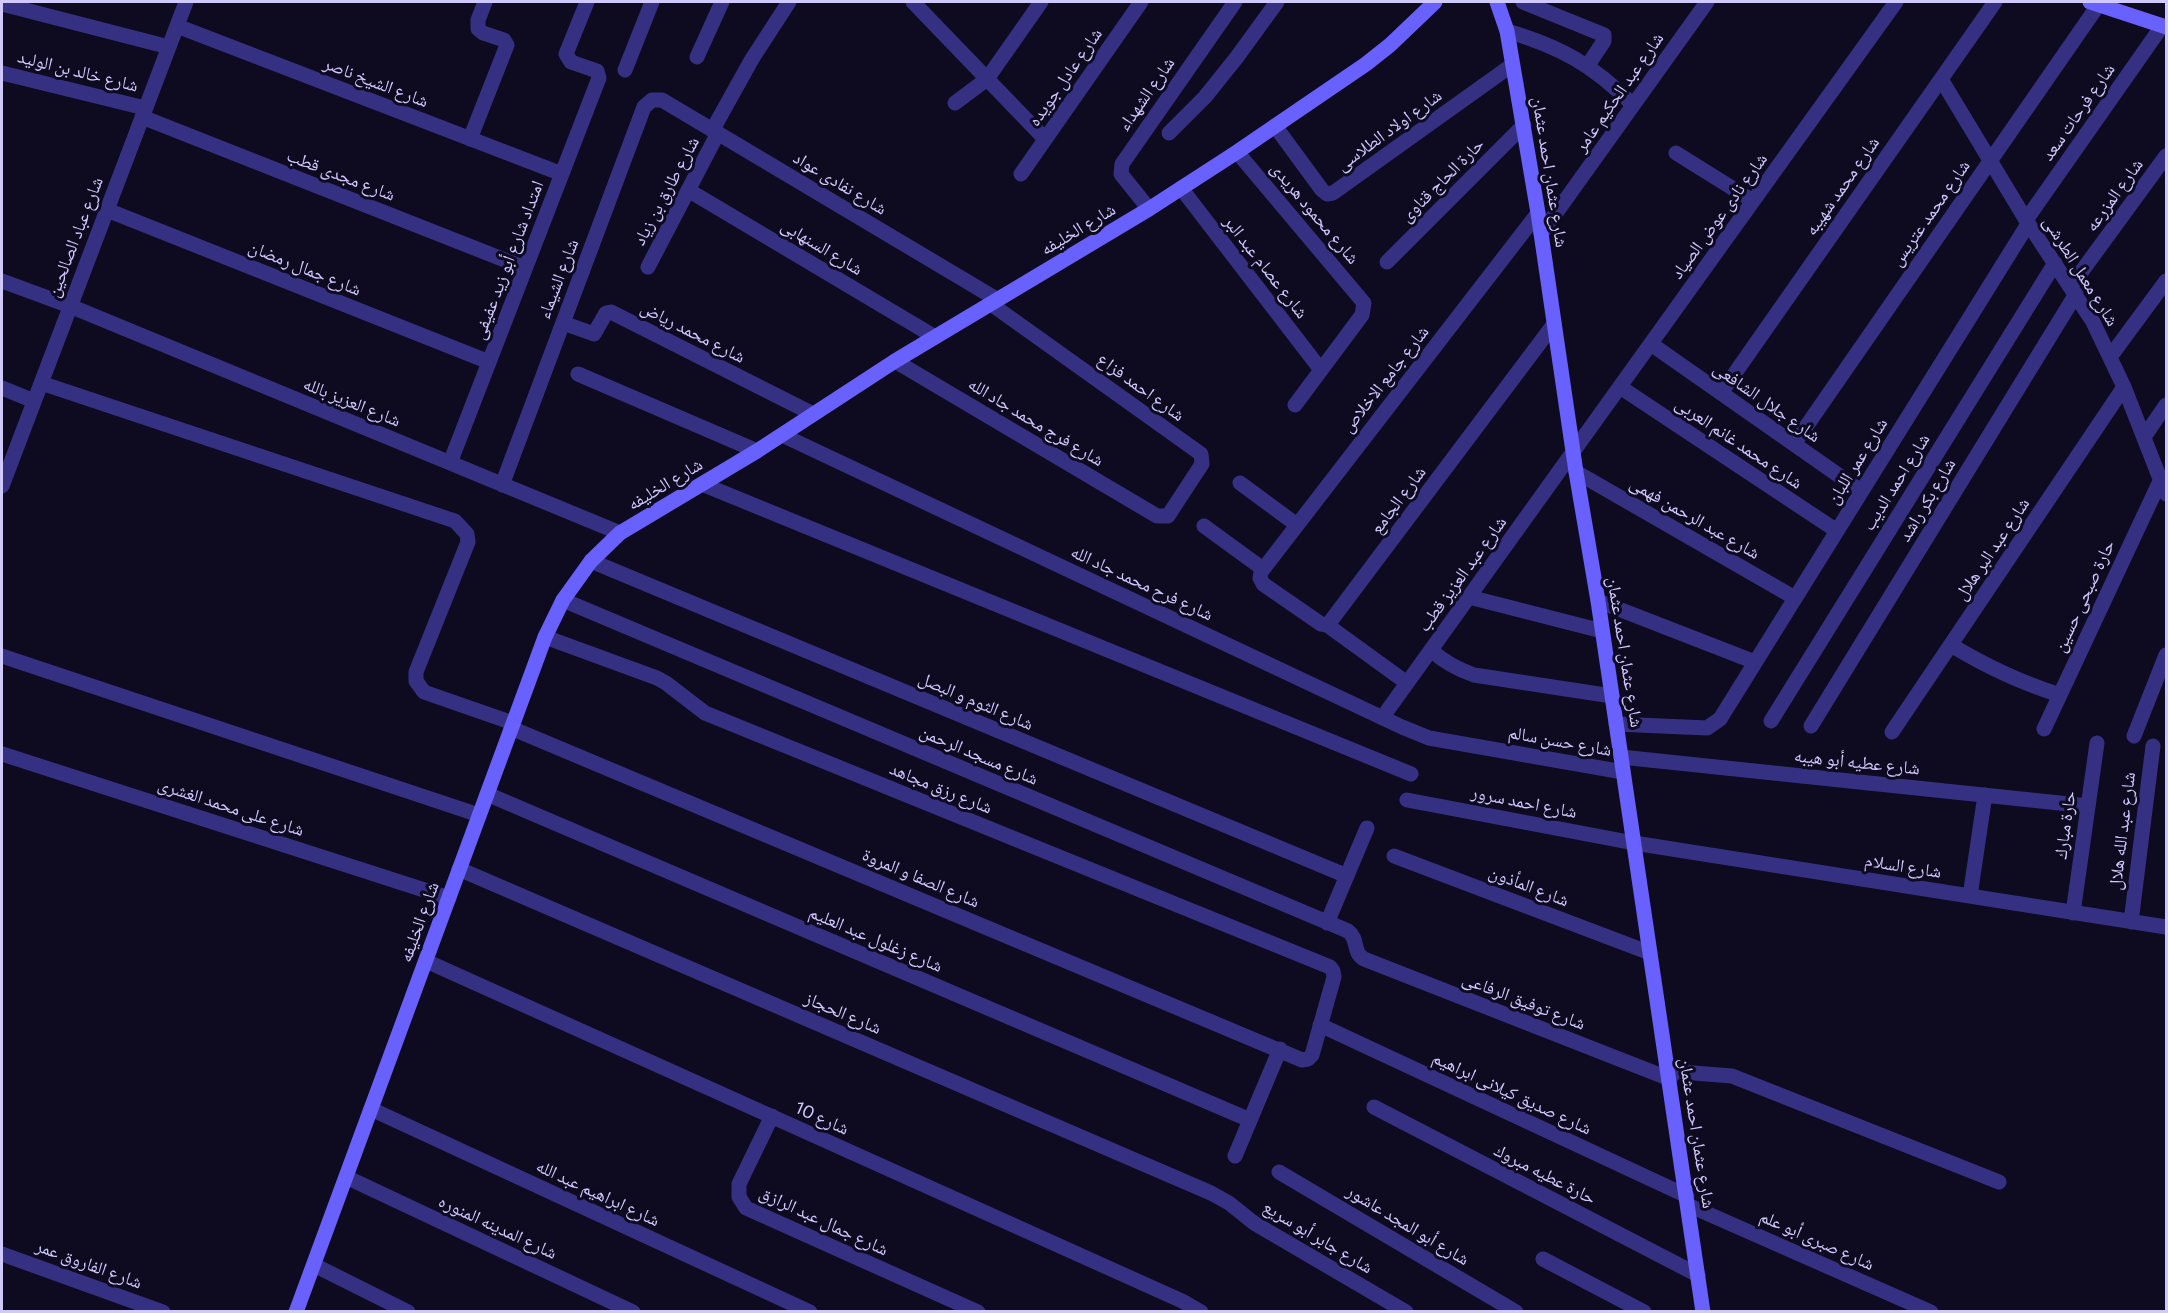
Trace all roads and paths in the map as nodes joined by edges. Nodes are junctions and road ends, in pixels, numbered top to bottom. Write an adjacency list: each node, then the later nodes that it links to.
1 (186, 2): 20 (street, شارع عباد الصالحين)
2 (485, 2): 39 (street)
3 (587, 2): 45 (street, امتداد شارع أبو زيد عفيفى)
4 (652, 2): 27 (street)
5 (722, 2): 24 (street)
6 (789, 2): 37 (street, شارع طارق بن زياد)
7 (912, 2): 29 (street)
8 (1141, 2): 40 (street, شارع عادل جويده)
9 (1235, 2): 50 (street, شارع الشهداء)
10 (1277, 2): 38 (street)
11 (1435, 2): 36 (main road, شارع الخليفه)
12 (1497, 2): 22 (main road, شارع عثمان احمد عثمان)
13 (1523, 2): 26 (street)
14 (1707, 2): 33 (street, شارع عبد الحكيم عامر)
15 (1896, 2): 49 (street, شارع نادى عوض الصياد)
16 (1995, 2): 30 (street, شارع محمد شهيبه)
17 (1038, 3): 29 (street)
18 (2094, 3): 21 (main road); 44 (street, شارع محمد عتريس)
19 (2, 4): 23 (street)
20 (177, 26): 23 (street, شارع عباد الصالحين); 39 (street, شارع الشيخ ناصر)
21 (2164, 26): 53 (street, شارع فرحات سعد)
22 (1507, 31): 25 (main road, شارع عثمان احمد عثمان); 26 (street)
23 (169, 47): 34 (street, شارع عباد الصالحين)
24 (697, 57)
25 (1512, 65): 35 (main road, شارع عثمان احمد عثمان); 36 (street, شارع اولاد الطلاسى)
26 (1587, 65): 33 (street)
27 (625, 70)
28 (2, 73): 34 (street, شارع خالد بن الوليد)
29 (987, 79): 32 (street); 40 (street)
30 (1941, 79): 44 (street, شارع معمل الطرشى); 77 (street, شارع محمد شهيبه)
31 (662, 100): 37 (street, شارع نفادى عواد); 64 (street, شارع الشيماء)
32 (955, 103)
33 (1633, 105): 54 (street, شارع عبد الحكيم عامر)
34 (144, 113): 51 (street, شارع عباد الصالحين); 58 (street, شارع مجدى قطب)
35 (1524, 125): 52 (main road, شارع عثمان احمد عثمان); 55 (street, حارة الحاج قناوى)
36 (1275, 126): 41 (main road, شارع الخليفه)
37 (715, 131): 48 (street, شارع طارق بن زياد); 62 (street, شارع نفادى عواد)
38 (1169, 133)
39 (470, 139): 45 (street, شارع الشيخ ناصر)
40 (1045, 139): 46 (street, شارع عادل جويده)
41 (1237, 152): 47 (main road, شارع الخليفه); 71 (street, شارع محمود هريدى)
42 (1676, 153): 49 (street)
43 (2166, 156): 61 (street, شارع المزرعه)
44 (1989, 161): 53 (street, شارع معمل الطرشى); 84 (street, شارع محمد عتريس)
45 (562, 174): 58 (street, امتداد شارع أبو زيد عفيفى)
46 (1021, 174)
47 (1181, 188): 50 (main road, شارع الخليفه); 71 (street, شارع عصام عبد البر)
48 (688, 190): 57 (street, شارع طارق بن زياد); 66 (street, شارع السنهابى)
49 (1753, 201): 67 (street, شارع نادى عوض الصياد)
50 (1149, 209): 62 (main road, شارع الخليفه)
51 (106, 210): 63 (street, شارع عباد الصالحين); 70 (street, شارع جمال رمضان)
52 (1538, 213): 54 (main road, شارع عثمان احمد عثمان); 97 (street, شارع جامع الاخلاص)
53 (2027, 222): 56 (street, شارع معمل الطرشى); 94 (street, شارع عمر اللبان)
54 (1541, 234): 65 (main road, شارع عثمان احمد عثمان)
55 (1387, 262)
56 (2055, 263): 61 (street, شارع معمل الطرشى); 119 (street, شارع احمد الديب)
57 (648, 267)
58 (525, 268): 70 (street, امتداد شارع أبو زيد عفيفى)
59 (2, 281): 63 (street, شارع العزيز بالله)
60 (2166, 281): 68 (street)
61 (2073, 290): 68 (street, شارع معمل الطرشى); 122 (street, شارع بكر راشد)
62 (995, 302): 66 (main road, شارع الخليفه); 96 (street, شارع احمد فزاع)
63 (70, 306): 73 (street, شارع عباد الصالحين); 87 (street, شارع العزيز بالله)
64 (563, 323): 81 (street, شارع محمد رياض); 92 (street, شارع الشيماء)
65 (1554, 324): 86 (main road, شارع عثمان احمد عثمان); 107 (street, شارع الجامع)
66 (935, 337): 69 (main road, شارع الخليفه)
67 (1651, 344): 74 (street, شارع نادى عوض الصياد); 77 (street, شارع جلال الشافعى)
68 (2110, 357): 75 (street, شارع معمل الطرشى)
69 (895, 361): 81 (main road, شارع الخليفه); 96 (street, شارع فرج محمد جاد الله)
70 (489, 362): 87 (street, امتداد شارع أبو زيد عفيفى)
71 (1322, 370): 79 (street)
72 (578, 374): 85 (street)
73 (41, 383): 78 (street, شارع عباد الصالحين); 121 (street, شارع الصفا و المروة)
74 (1620, 387): 86 (street, شارع نادى عوض الصياد); 99 (street, شارع محمد غانم العربى)
75 (2124, 387): 83 (street, شارع معمل الطرشى); 110 (street, شارع عبد البر هلال)
76 (2, 388): 78 (street)
77 (1721, 393): 84 (street, شارع جلال الشافعى)
78 (34, 401): 93 (street, شارع عباد الصالحين)
79 (1295, 405)
80 (2166, 405): 83 (street)
81 (813, 414): 82 (main road, شارع الخليفه)
82 (782, 435): 85 (main road, شارع الخليفه); 118 (street, شارع فرح محمد جاد الله)
83 (2144, 437): 89 (street, شارع معمل الطرشى)
84 (1794, 444): 94 (street, شارع جلال الشافعى)
85 (757, 451): 91 (main road, شارع الخليفه)
86 (1573, 453): 88 (main road, شارع عثمان احمد عثمان); 103 (street, شارع عبد العزيز قطب)
87 (450, 463): 92 (street, شارع العزيز بالله)
88 (1576, 472): 104 (street, شارع عبد الرحمن فهمى); 106 (main road, شارع عثمان احمد عثمان)
89 (2161, 479): 95 (street, شارع معمل الطرشى); 116 (street, حارة صبحى حسين)
90 (1240, 483): 97 (street)
91 (702, 484): 100 (main road, شارع الخليفه); 131 (street)
92 (502, 485): 100 (street, شارع العزيز بالله)
93 (2, 486)
94 (1861, 491): 99 (street, شارع عمر اللبان)
95 (2166, 494)
96 (1157, 516)
97 (1297, 525): 102 (street, شارع جامع الاخلاص)
98 (1204, 526): 102 (street)
99 (1837, 531): 104 (street, شارع عمر اللبان)
100 (620, 533): 101 (main road, شارع الخليفه)
101 (591, 561): 105 (main road, شارع الخليفه); 141 (street, شارع الثوم و البصل)
102 (1263, 569): 107 (street)
103 (1469, 597): 108 (street); 111 (street, شارع عبد العزيز قطب)
104 (1795, 598): 114 (street, شارع عمر اللبان)
105 (563, 600): 109 (main road, شارع الخليفه); 146 (street, شارع مسجد الرحمن)
106 (1598, 601): 108 (main road, شارع عثمان احمد عثمان); 114 (street)
107 (1327, 625): 115 (street)
108 (1602, 631): 117 (main road, شارع عثمان احمد عثمان)
109 (545, 637): 121 (main road, شارع الخليفه); 151 (street, شارع رزق مجاهد)
110 (1950, 645): 116 (street); 124 (street, شارع عبد البر هلال)
111 (1431, 650): 115 (street, شارع عبد العزيز قطب); 117 (street)
112 (2166, 655): 125 (street)
113 (2, 656): 136 (street)
114 (1755, 662): 120 (street, شارع عمر اللبان)
115 (1407, 683): 118 (street, شارع عبد العزيز قطب)
116 (2060, 694): 123 (street, حارة صبحى حسين)
117 (1612, 696): 120 (main road, شارع عثمان احمد عثمان)
118 (1382, 718): 128 (street, شارع فرح محمد جاد الله)
119 (1771, 721)
120 (1616, 724): 130 (main road, شارع عثمان احمد عثمان)
121 (512, 725): 132 (main road, شارع الخليفه); 152 (street, شارع الصفا و المروة)
122 (1811, 726)
123 (2044, 729)
124 (1892, 732)
125 (2133, 736)
126 (2097, 743): 135 (street, حارة مبارك)
127 (2153, 746): 145 (street, شارع عبد الله هلال)
128 (1490, 748): 130 (street, شارع حسن سالم)
129 (2, 754): 143 (street, شارع على محمد الغشرى)
130 (1622, 764): 133 (street, شارع عطيه أبو هيبه); 138 (main road, شارع عثمان احمد عثمان)
131 (1412, 774)
132 (487, 794): 136 (main road, شارع الخليفه); 157 (street, شارع زغلول عبد العليم)
133 (1985, 795): 135 (street, شارع عطيه أبو هيبه); 142 (street)
134 (1407, 800): 138 (street, شارع احمد سرور)
135 (2088, 806): 144 (street, حارة مبارك)
136 (479, 815): 140 (main road, شارع الخليفه)
137 (1367, 828): 141 (street)
138 (1634, 843): 142 (street, شارع السلام); 148 (main road, شارع عثمان احمد عثمان)
139 (1394, 856): 148 (street, شارع المأذون)
140 (459, 869): 143 (main road, شارع الخليفه); 162 (street, شارع الحجاز)
141 (1347, 876): 146 (street)
142 (1970, 896): 144 (street, شارع السلام)
143 (449, 898): 150 (main road, شارع الخليفه)
144 (2073, 913): 145 (street, شارع السلام)
145 (2131, 922): 147 (street, شارع السلام)
146 (1328, 923): 149 (street, شارع مسجد الرحمن)
147 (2166, 927)
148 (1650, 953): 153 (main road, شارع عثمان احمد عثمان)
149 (1364, 959): 153 (street, شارع توفيق الرفاعى)
150 (426, 961): 155 (main road, شارع الخليفه); 156 (street, شارع 10)
151 (1320, 1025): 152 (street, شارع الصفا و المروة); 163 (street, شارع صديق كيلانى ابراهيم)
152 (1280, 1049): 157 (street)
153 (1669, 1075): 161 (street, شارع توفيق الرفاعى); 163 (main road, شارع عثمان احمد عثمان)
154 (1374, 1107): 167 (street, حارة عطيه مبروك)
155 (371, 1109): 160 (main road, شارع الخليفه); 174 (street, شارع ابراهيم عبد الله)
156 (772, 1116): 168 (street, شارع 10); 175 (street, شارع جمال عبد الرازق)
157 (1250, 1120): 158 (street)
158 (1235, 1156)
159 (1279, 1172): 178 (street, شارع أبو المجد عاشور)
160 (346, 1177): 166 (main road, شارع الخليفه); 173 (street, شارع المدينه المنوره)
161 (1999, 1182)
162 (1212, 1193): 177 (street, شارع جابر أبو سريع)
163 (1688, 1201): 167 (main road, شارع عثمان احمد عثمان); 180 (street, شارع صبرى أبو علم)
164 (2, 1254): 170 (street, شارع الفاروق عمر)
165 (1543, 1259): 179 (street)
166 (314, 1264): 171 (main road, شارع الخليفه); 172 (street)
167 (1698, 1275): 169 (main road, شارع عثمان احمد عثمان)
168 (1179, 1306): 176 (street, شارع 10)
169 (1706, 1309)
170 (163, 1311)
171 (296, 1311)
172 (408, 1311)
173 (633, 1311)
174 (810, 1311)
175 (978, 1311)
176 (1201, 1311)
177 (1406, 1311)
178 (1516, 1311)
179 (1644, 1311)
180 (1931, 1311)

